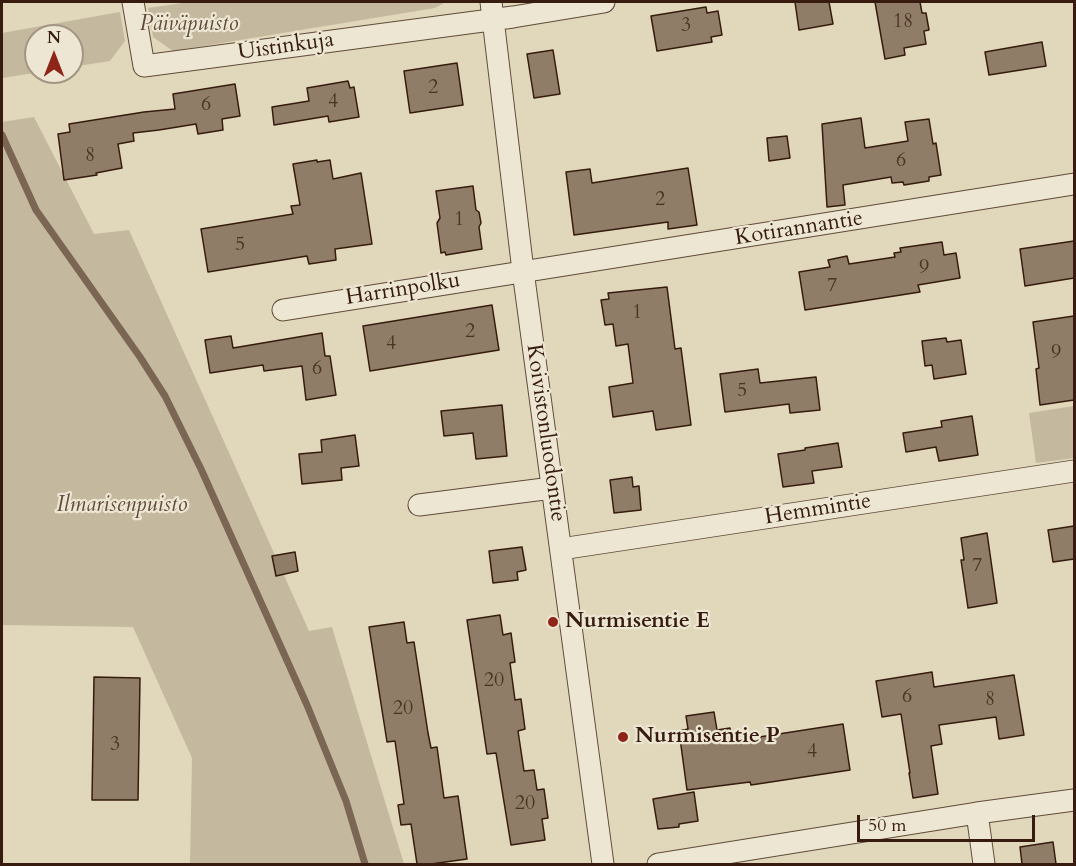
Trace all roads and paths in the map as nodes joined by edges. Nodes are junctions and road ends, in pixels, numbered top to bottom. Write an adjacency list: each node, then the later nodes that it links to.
1 (134, 2): 3 (street, Uistinkuja)
2 (604, 2): 3 (street)
3 (492, 10): 5 (street, Koivistonluodontie)
4 (1074, 184): 5 (street, Kotirannantie)
5 (523, 271): 6 (street, Harrinpolku); 8 (street, Koivistonluodontie)
6 (283, 310)
7 (1074, 471): 10 (street, Hemmintie)
8 (552, 488): 9 (street); 10 (street, Koivistonluodontie)
9 (419, 505)
10 (561, 549): 13 (street, Koivistonluodontie)
11 (1074, 800): 12 (street)
12 (977, 813): 14 (street); 15 (street)
13 (603, 864)
14 (657, 864)
15 (984, 864)

